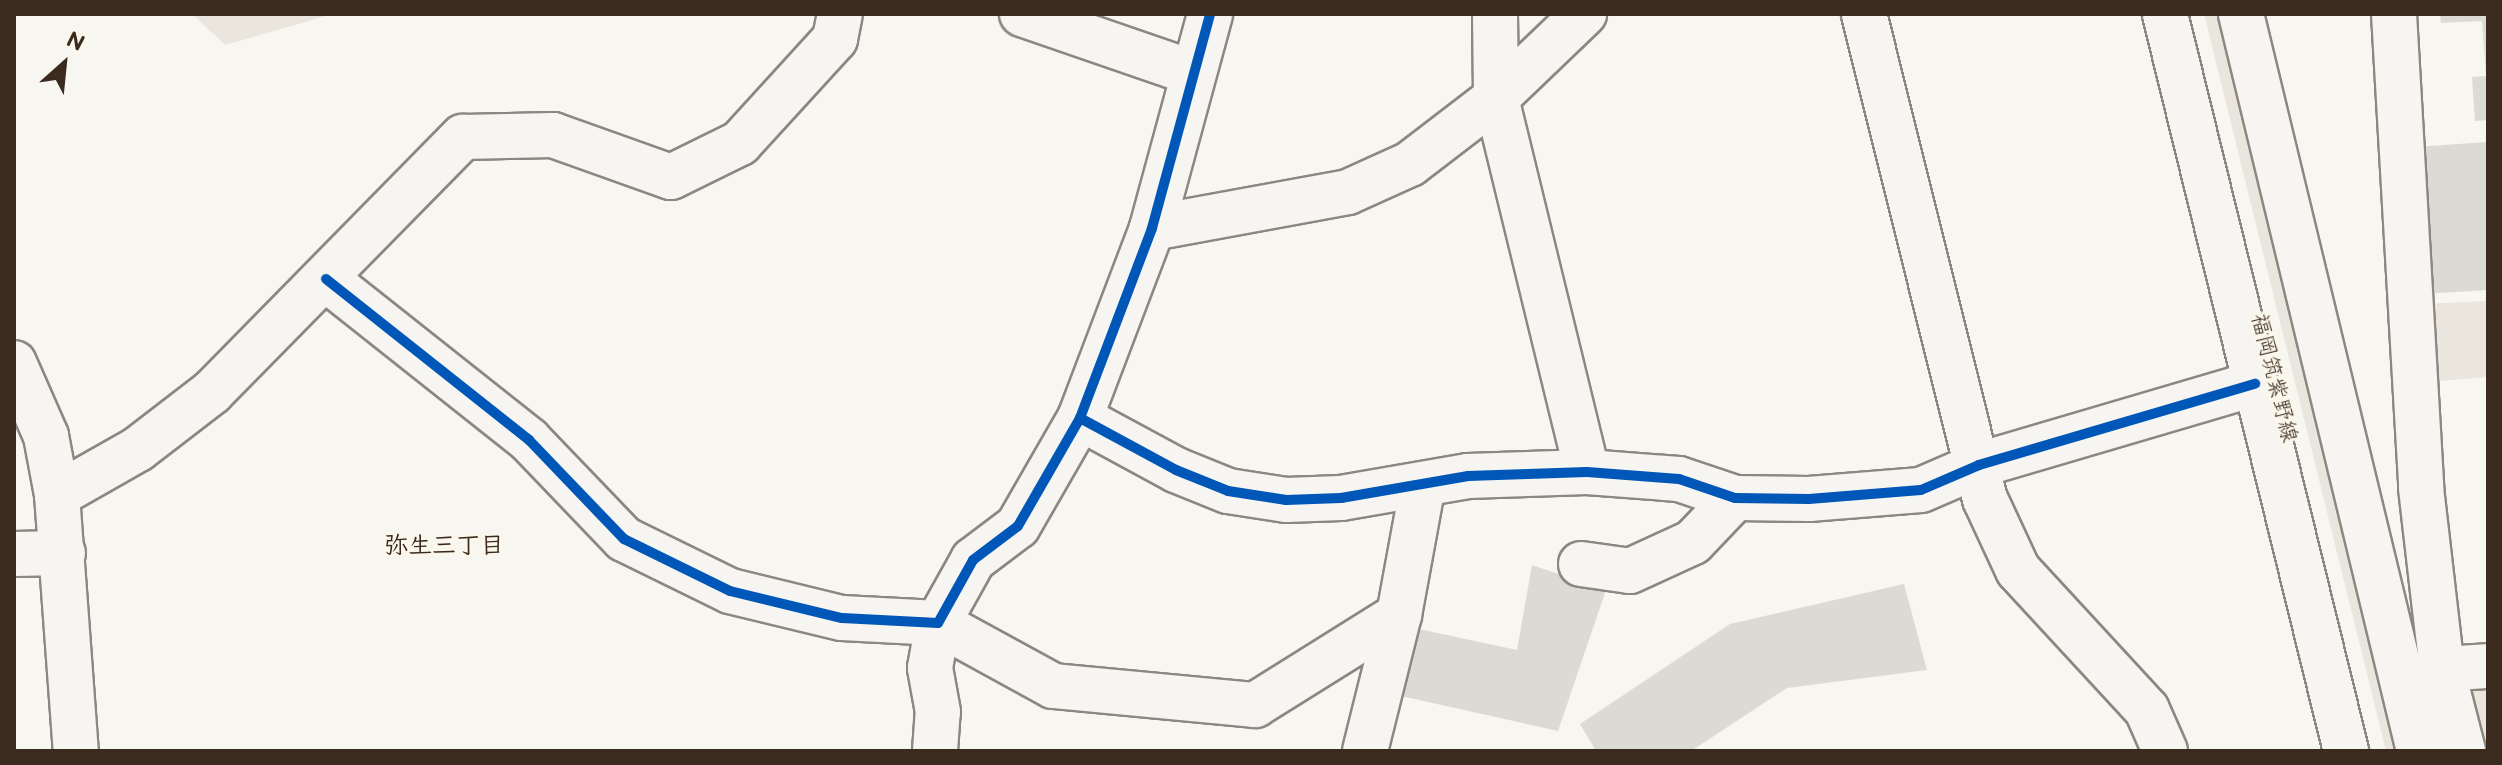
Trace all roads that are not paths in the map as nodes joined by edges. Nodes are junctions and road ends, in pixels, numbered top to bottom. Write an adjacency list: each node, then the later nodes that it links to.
1 (840, 14): 13 (street)
2 (1022, 14): 10 (street)
3 (1210, 14): 10 (street)
4 (1495, 14): 11 (street)
5 (1584, 14): 11 (street)
6 (1864, 14): 17 (street)
7 (2165, 14): 15 (street, 福岡筑紫野線)
8 (2241, 14): 34 (street)
9 (2394, 14): 28 (street)
10 (1193, 73): 12 (street)
11 (1496, 98): 12 (street); 18 (street)
12 (1152, 228): 16 (street)
13 (326, 279): 20 (street); 26 (street)
14 (14, 363): 20 (street)
15 (2255, 384): 17 (street); 33 (street, 福岡筑紫野線)
16 (1080, 418): 19 (street); 26 (street)
17 (1979, 465): 21 (street); 32 (street)
18 (1587, 472): 19 (street); 21 (street)
19 (1423, 484): 25 (street)
20 (57, 495): 22 (street)
21 (1735, 498): 24 (street)
22 (63, 553): 23 (street); 29 (street)
23 (14, 554)
24 (1581, 564)
25 (1399, 615): 26 (street); 31 (street)
26 (938, 623): 30 (street)
27 (2488, 666): 28 (street)
28 (2442, 669): 35 (street)
29 (76, 751)
30 (935, 751)
31 (1365, 751)
32 (2165, 751)
33 (2346, 751)
34 (2419, 751)
35 (2463, 751)

